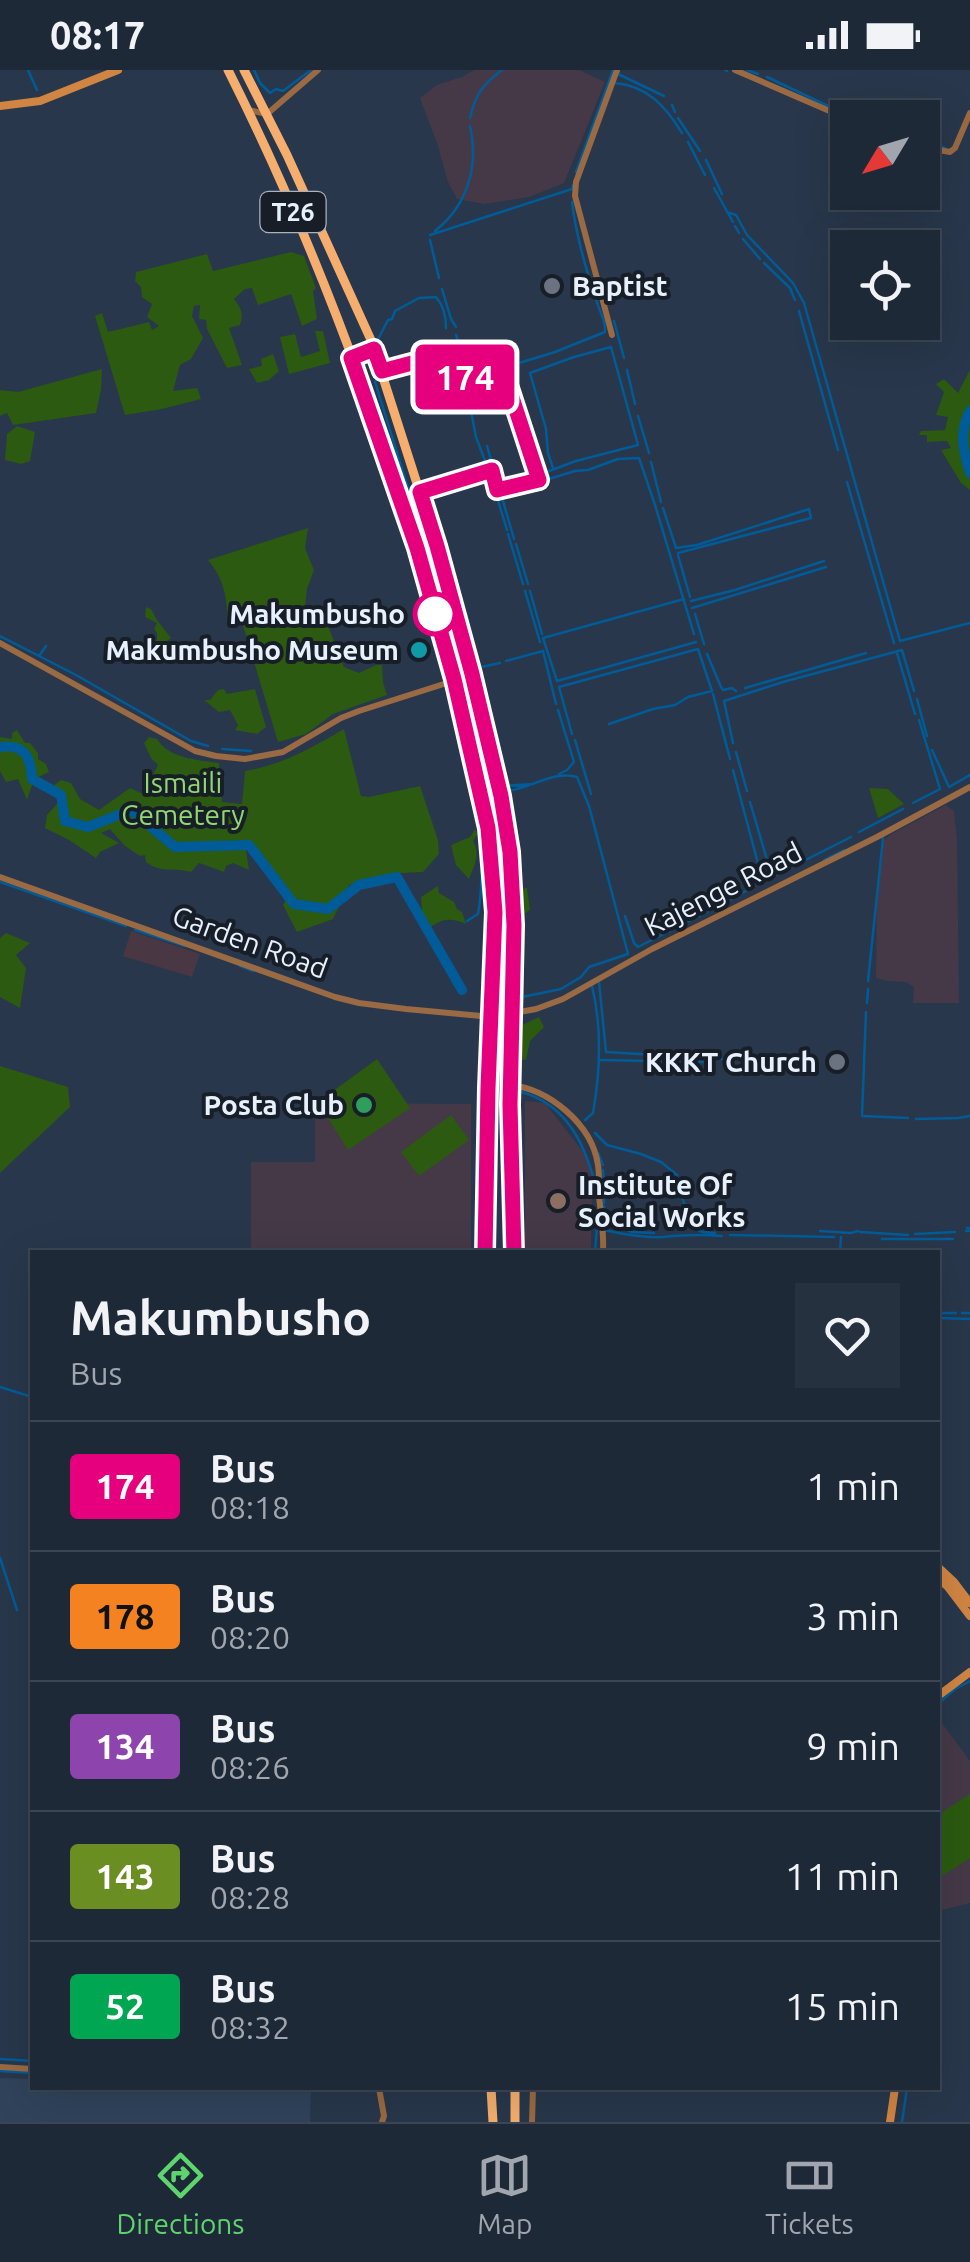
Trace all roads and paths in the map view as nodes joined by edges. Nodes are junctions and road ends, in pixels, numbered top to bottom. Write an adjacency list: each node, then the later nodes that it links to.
1 (118, 70): 7 (main road)
2 (228, 70): 8 (highway, T26)
3 (244, 70): 11 (highway, T26)
4 (318, 70): 11 (street)
5 (617, 70): 13 (street)
6 (735, 70): 9 (street)
7 (0, 106)
8 (248, 110): 11 (street); 16 (highway, T26)
9 (830, 111)
10 (970, 113): 12 (street)
11 (267, 114): 15 (highway, T26)
12 (940, 150)
13 (612, 336)
14 (0, 643): 16 (street)
15 (472, 674): 16 (street); 19 (highway, T26)
16 (454, 679): 20 (highway, T26)
17 (970, 787): 19 (street, Kajenge Road)
18 (0, 878): 20 (street, Garden Road)
19 (510, 1014): 20 (street, Kajenge Road); 21 (highway, T26)
20 (492, 1017): 22 (highway, T26)
21 (510, 1086): 23 (highway, T26); 24 (street)
22 (486, 1250)
23 (514, 1250)
24 (603, 1250)
25 (940, 1568): 27 (main road)
26 (940, 1580): 28 (main road)
27 (970, 1604)
28 (970, 1616)
29 (970, 1672): 30 (main road)
30 (940, 1694)
31 (0, 2067): 32 (street)
32 (30, 2069)
33 (379, 2090): 38 (street)
34 (492, 2090): 39 (highway)
35 (514, 2090): 40 (highway)
36 (533, 2090): 41 (street)
37 (895, 2090): 42 (main road)
38 (382, 2122)
39 (493, 2122)
40 (515, 2122)
41 (532, 2122)
42 (890, 2122)

